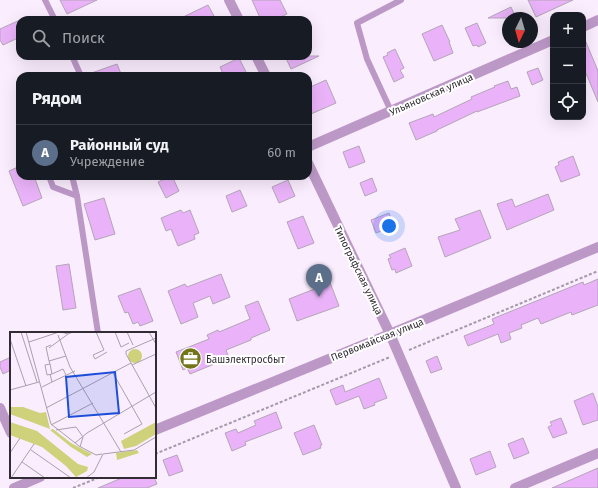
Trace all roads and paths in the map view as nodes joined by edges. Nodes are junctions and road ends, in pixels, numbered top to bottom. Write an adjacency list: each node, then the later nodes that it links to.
1 (45, 0): 4 (lane)
2 (230, 0): 5 (street)
3 (401, 0): 13 (lane)
4 (53, 16)
5 (237, 16)
6 (598, 20): 7 (street)
7 (586, 26)
8 (550, 41): 13 (street, Ульяновская улица)
9 (74, 60): 11 (lane)
10 (258, 60): 12 (street)
11 (79, 72)
12 (264, 72)
13 (391, 111): 14 (street, Ульяновская улица)
14 (312, 145)
15 (312, 171): 22 (street, Типографская улица)
16 (50, 180): 18 (lane)
17 (73, 180): 18 (lane)
18 (77, 196): 21 (lane)
19 (598, 246): 22 (street, Первомайская улица)
20 (598, 271): 23 (path)
21 (98, 332)
22 (390, 334): 23 (street, Типографская улица); 25 (street, Первомайская улица)
23 (398, 354): 28 (path); 33 (street, Типографская улица)
24 (0, 408): 26 (street)
25 (156, 430)
26 (10, 431)
27 (598, 453): 34 (street)
28 (156, 454)
29 (34, 478): 31 (street)
30 (98, 478): 32 (path)
31 (14, 488)
32 (73, 488)
33 (456, 488)
34 (515, 488)

